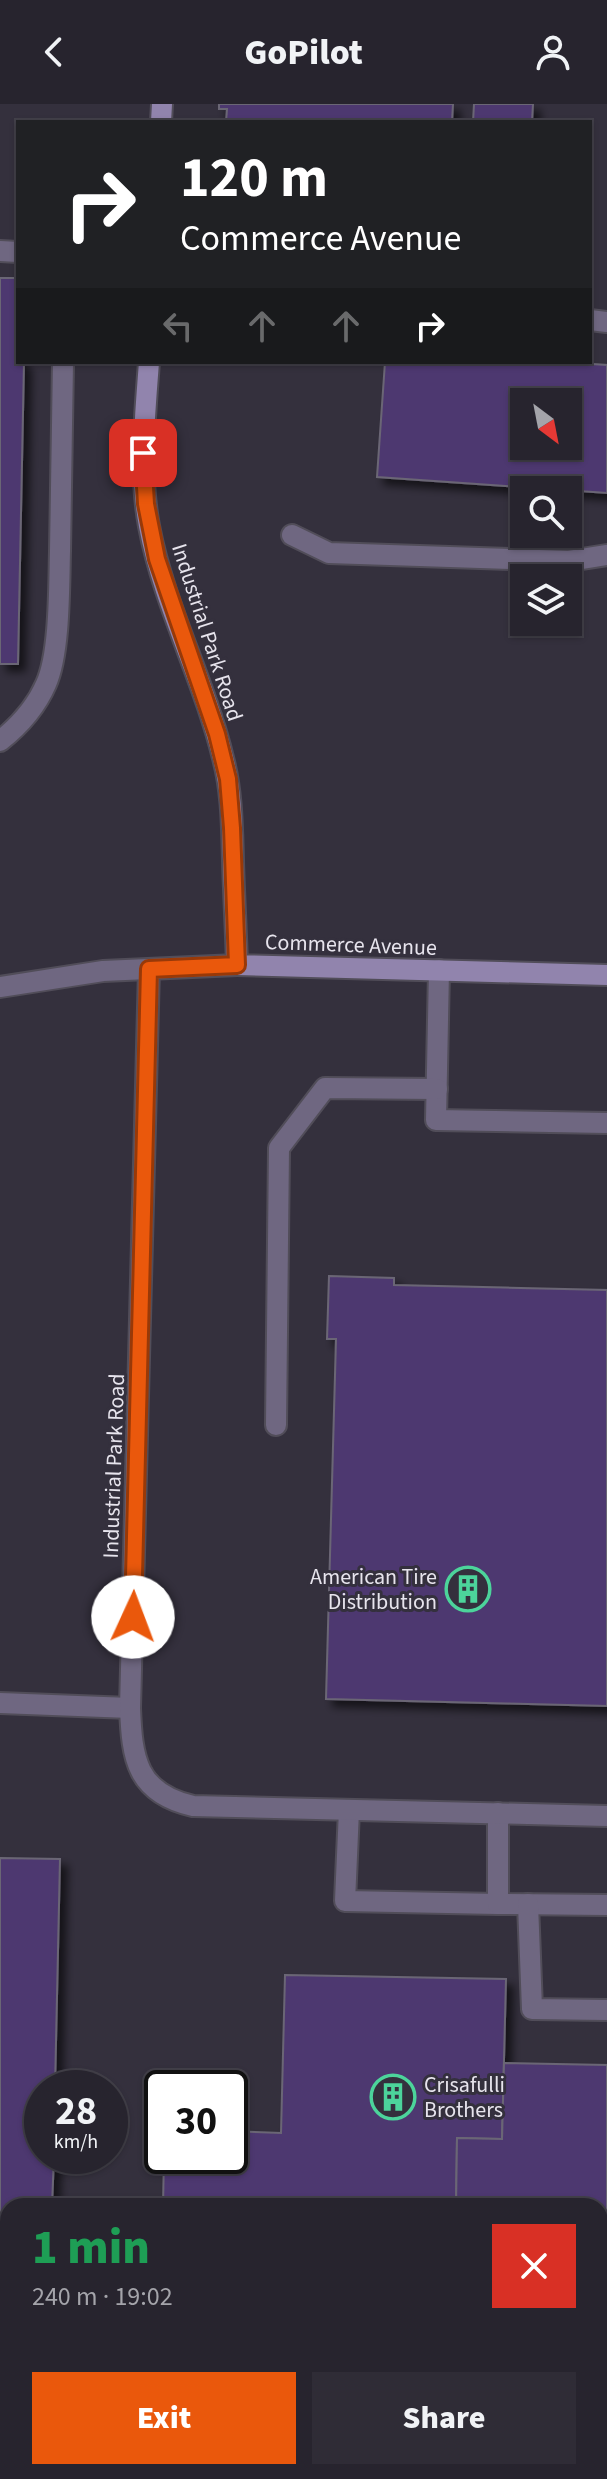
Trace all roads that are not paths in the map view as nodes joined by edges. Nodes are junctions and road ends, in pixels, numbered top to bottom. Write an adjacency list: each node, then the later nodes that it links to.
1 (63, 364): 5 (street)
2 (149, 364): 6 (street, Industrial Park Road)
3 (292, 535): 4 (street)
4 (607, 555)
5 (0, 741)
6 (237, 965): 7 (street, Commerce Avenue); 8 (street, Commerce Avenue)
7 (149, 969): 10 (street, Commerce Avenue); 15 (street, Industrial Park Road)
8 (439, 970): 9 (street, Commerce Avenue); 11 (street)
9 (607, 975)
10 (0, 987)
11 (437, 1089): 12 (street); 13 (street)
12 (607, 1123)
13 (276, 1425)
14 (0, 1703): 15 (street)
15 (130, 1708): 16 (street, Industrial Park Road)
16 (349, 1810): 17 (street, Industrial Park Road); 19 (street)
17 (498, 1813): 18 (street, Industrial Park Road); 19 (street)
18 (607, 1816)
19 (498, 1904): 20 (street)
20 (528, 1904): 21 (street); 22 (street)
21 (607, 1905)
22 (607, 2010)

